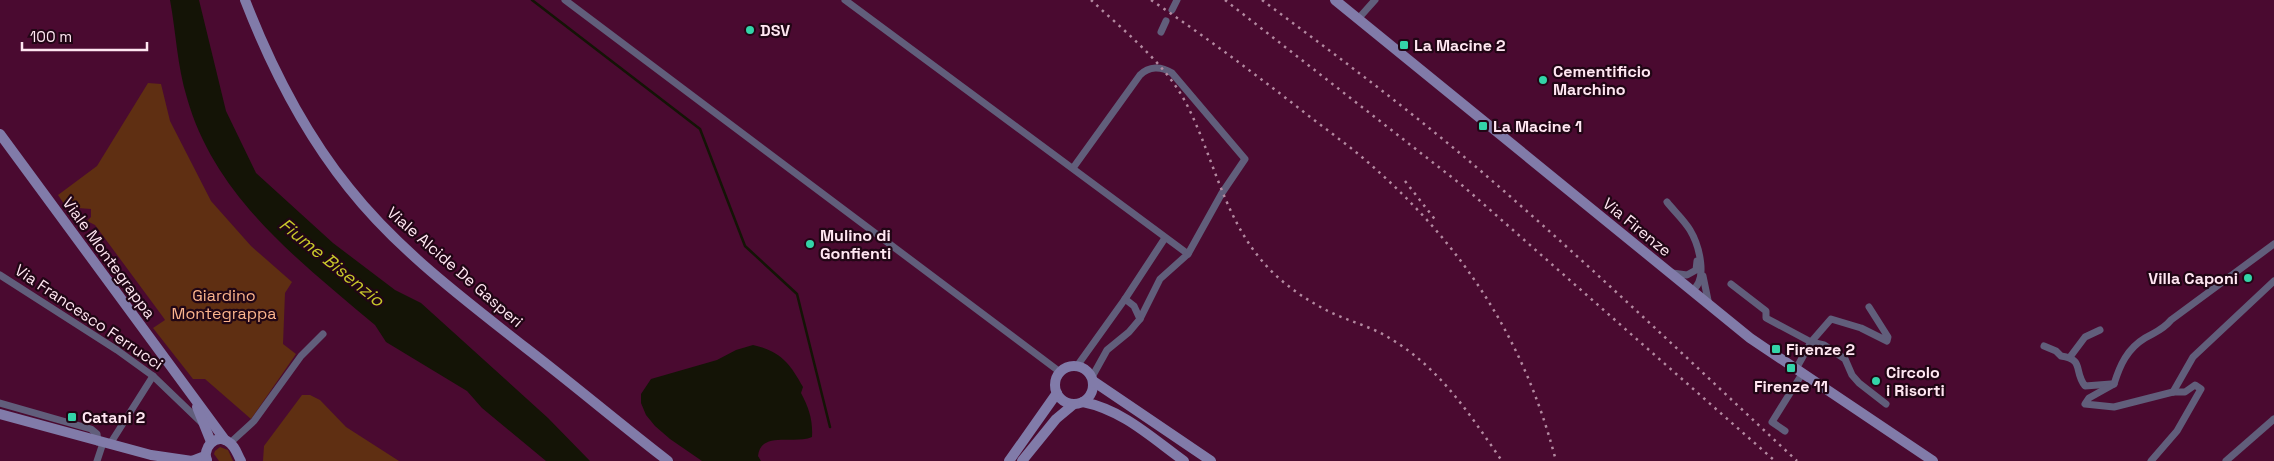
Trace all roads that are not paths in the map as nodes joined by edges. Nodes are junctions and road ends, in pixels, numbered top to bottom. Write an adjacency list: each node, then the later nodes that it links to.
1 (245, 0): 56 (street, Viale Alcide De Gasperi)
2 (565, 0): 34 (street)
3 (846, 0): 12 (street)
4 (1177, 0): 7 (street)
5 (1335, 0): 8 (street, Via Firenze)
6 (1375, 0): 8 (street)
7 (1172, 10)
8 (1358, 19): 17 (street, Via Firenze)
9 (1166, 21): 10 (street)
10 (1160, 32)
11 (0, 134): 40 (street, Viale Montegrappa)
12 (1073, 168): 14 (street); 16 (street)
13 (1667, 202): 18 (street)
14 (1165, 238): 16 (street); 23 (street)
15 (2274, 244): 37 (street)
16 (1188, 254): 26 (street)
17 (1665, 270): 18 (street); 22 (street, Via Firenze)
18 (1699, 272): 22 (street); 24 (street)
19 (0, 275): 35 (street, Via Francesco Ferrucci)
20 (2274, 281): 38 (street)
21 (1731, 284): 29 (street)
22 (1691, 291): 24 (street, Via Firenze)
23 (1126, 300): 26 (street); 32 (street)
24 (1709, 305): 33 (street, Via Firenze)
25 (1869, 307): 29 (street)
26 (1140, 319): 36 (street)
27 (2100, 330): 31 (street)
28 (323, 334): 48 (street)
29 (1811, 342): 33 (street); 43 (street)
30 (2044, 346): 31 (street)
31 (2070, 357): 37 (street)
32 (1077, 366): 34 (street); 36 (street)
33 (1799, 371): 47 (street); 61 (street, Via Firenze)
34 (1060, 372): 39 (street)
35 (153, 376): 46 (street, Via Francesco Ferrucci); 50 (street)
36 (1092, 379): 42 (street); 60 (street)
37 (2114, 384): 38 (street)
38 (2173, 392): 62 (street)
39 (1057, 393): 42 (street); 57 (street)
40 (194, 400): 46 (street); 48 (street)
41 (0, 403): 50 (street)
42 (1079, 403): 58 (street); 59 (street)
43 (1886, 404)
44 (0, 414): 50 (street)
45 (2274, 419): 63 (street)
46 (204, 426): 49 (street)
47 (1785, 431)
48 (228, 441): 49 (street); 55 (street)
49 (211, 442): 52 (street)
50 (104, 443): 51 (street); 53 (street)
51 (151, 455): 52 (street); 54 (street)
52 (206, 458)
53 (97, 461)
54 (162, 461)
55 (241, 461)
56 (668, 461)
57 (1009, 461)
58 (1022, 461)
59 (1184, 461)
60 (1211, 461)
61 (1933, 461)
62 (2151, 461)
63 (2226, 461)

